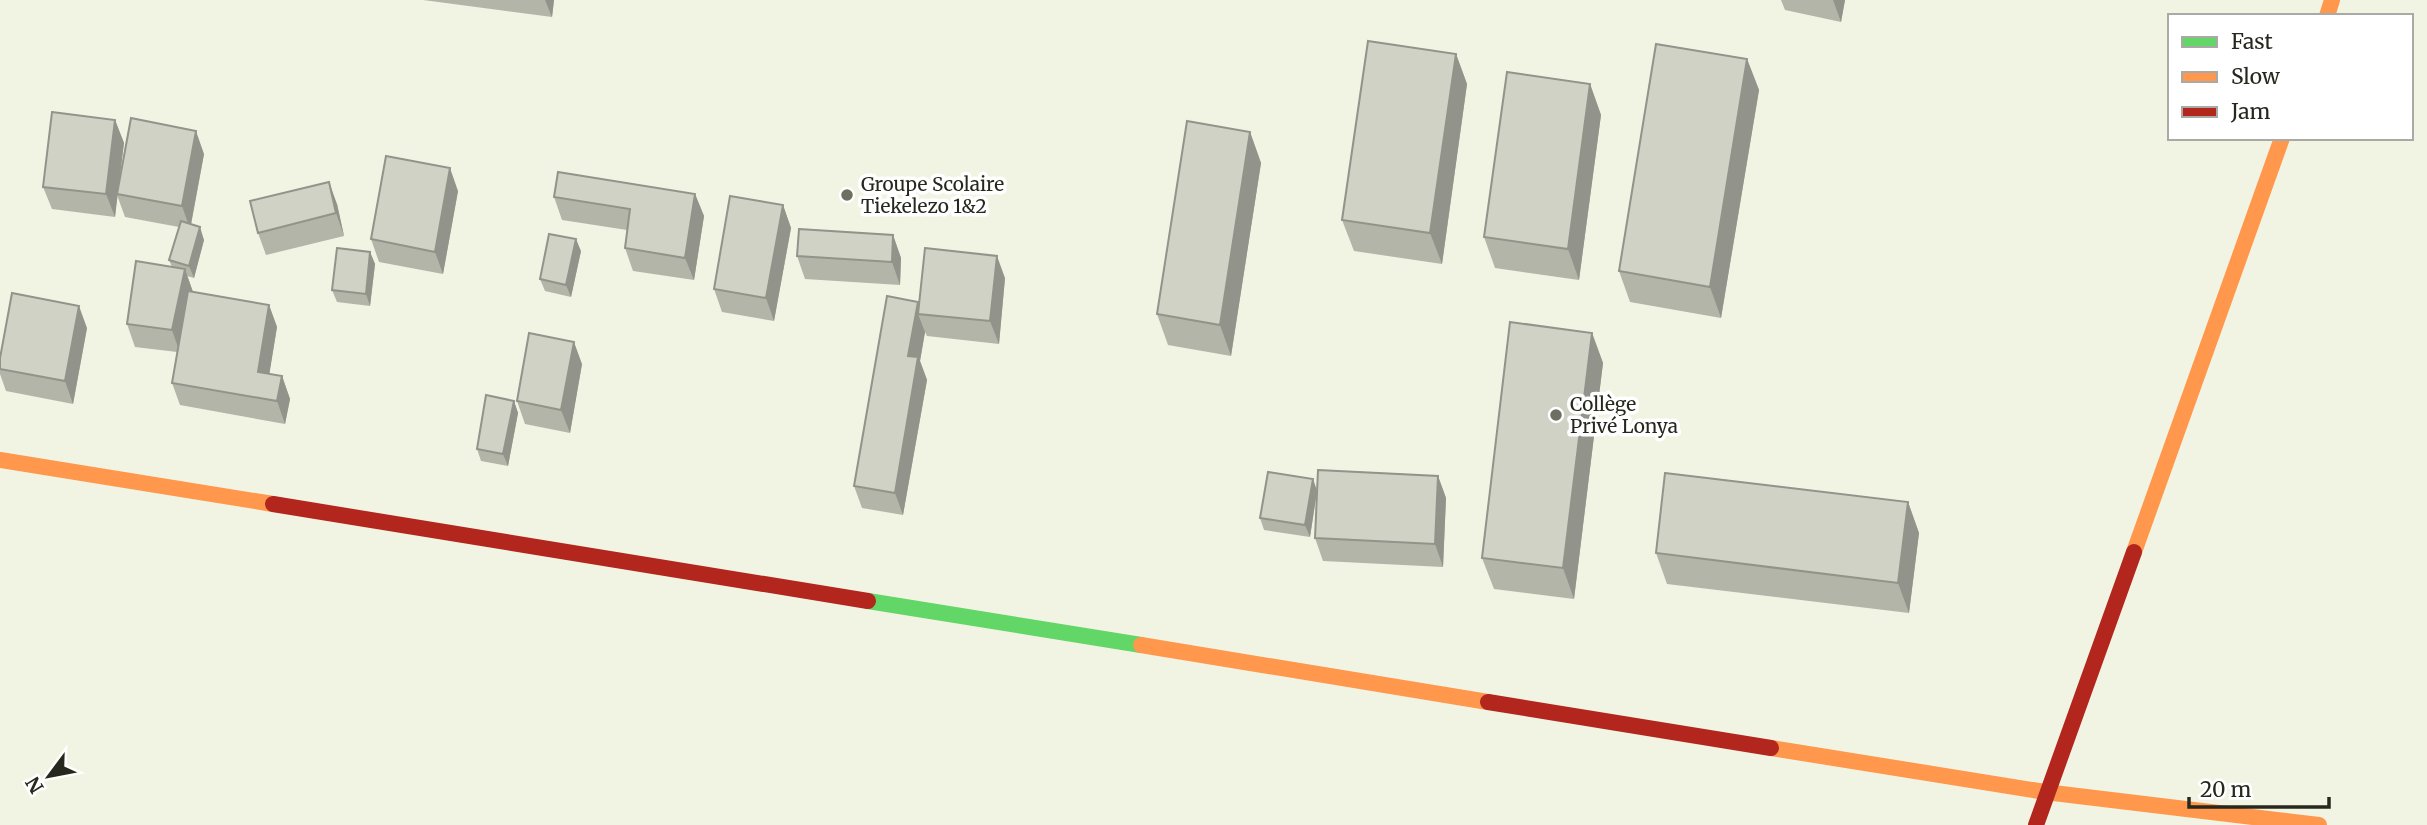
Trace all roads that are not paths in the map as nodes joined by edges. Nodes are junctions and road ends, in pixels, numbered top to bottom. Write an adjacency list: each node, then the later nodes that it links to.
1 (2281, 140): 3 (street)
2 (0, 460): 3 (street)
3 (2045, 792): 4 (street); 5 (street)
4 (2036, 825)
5 (2319, 825)

